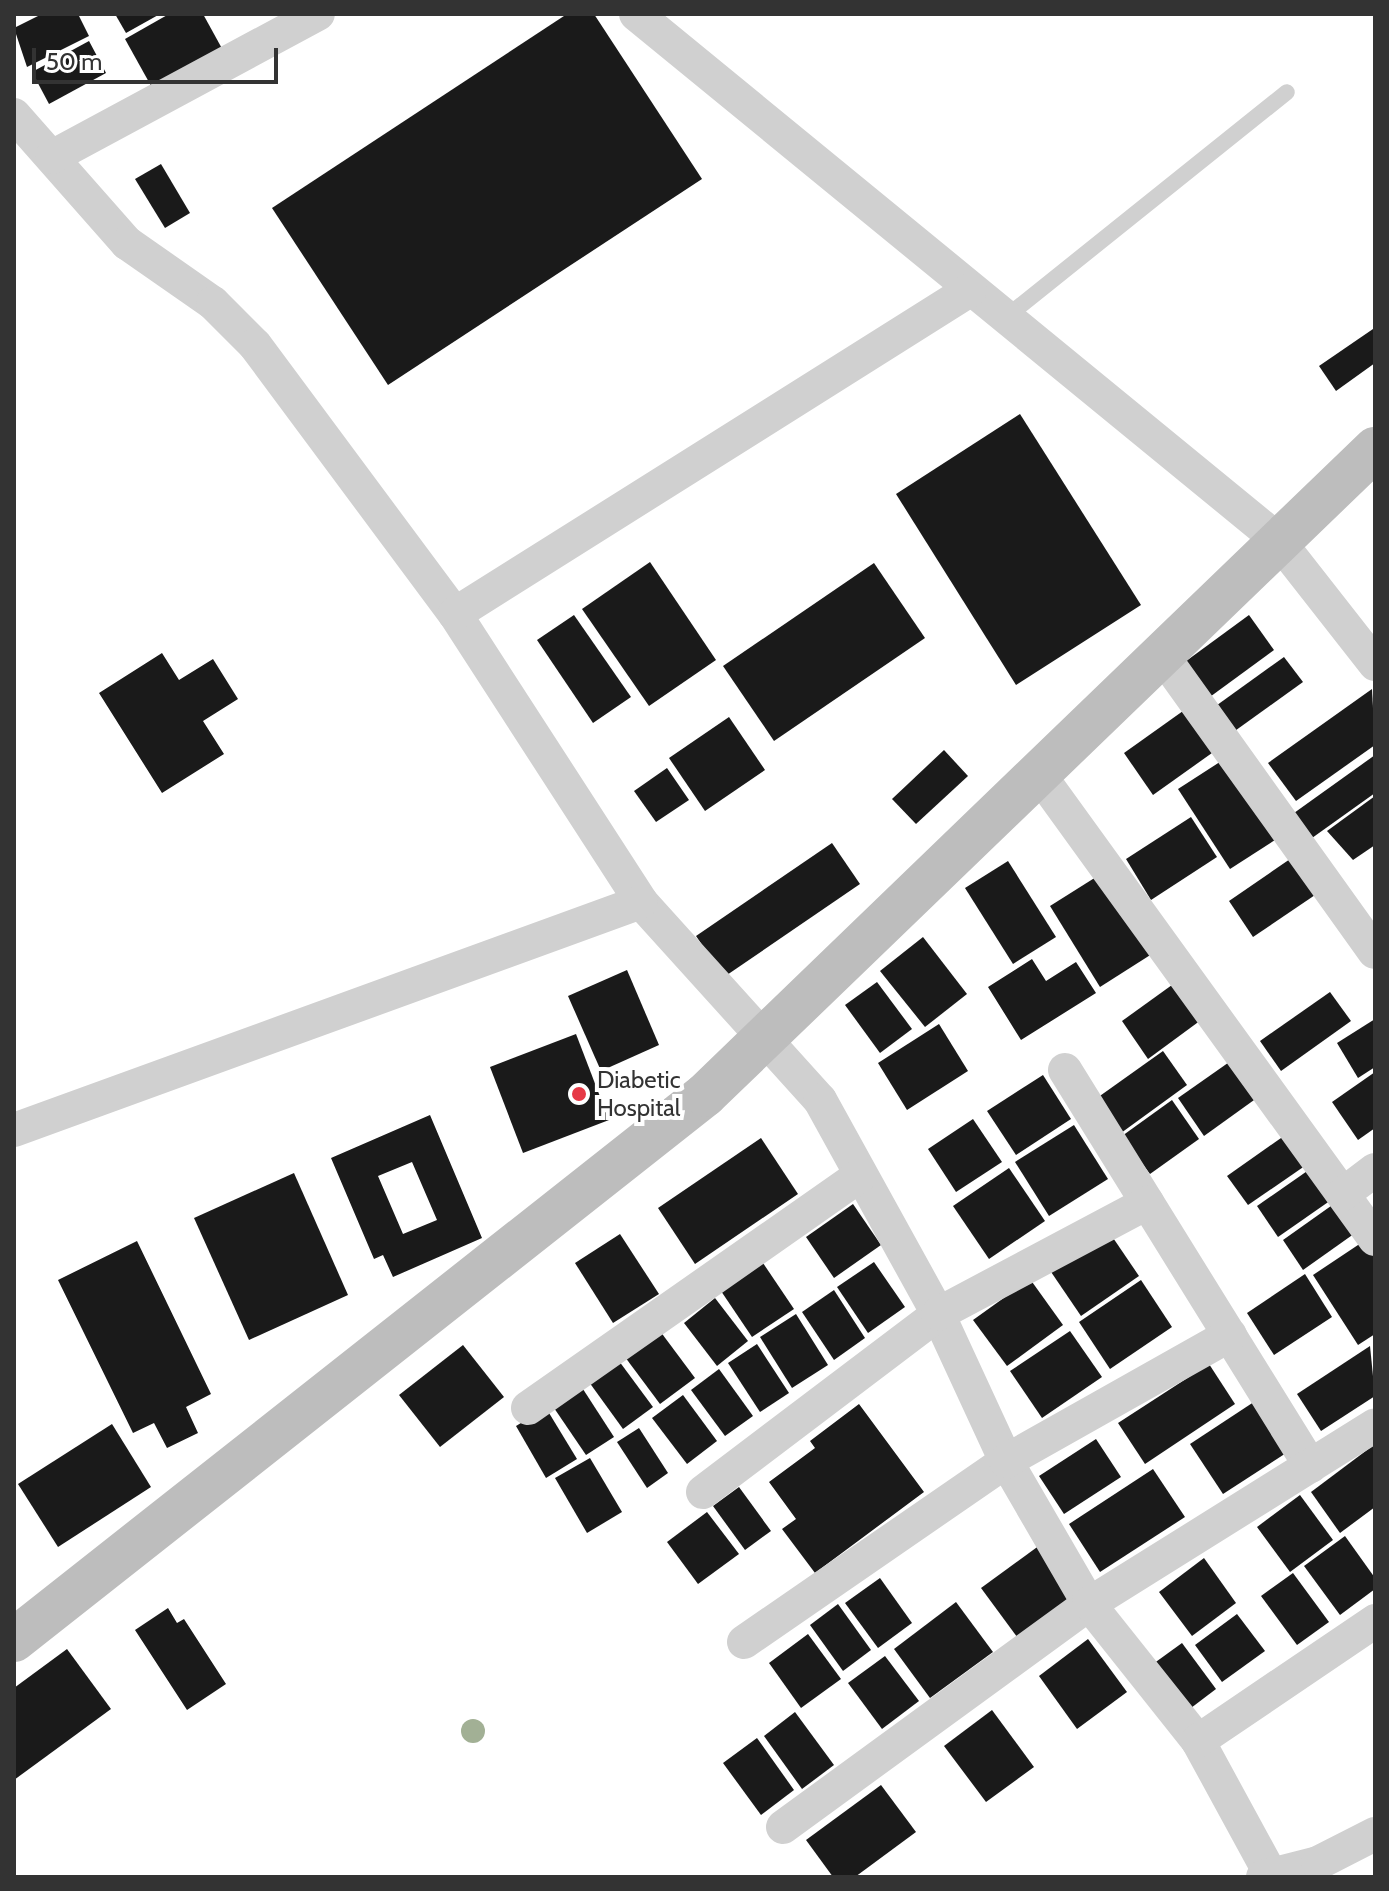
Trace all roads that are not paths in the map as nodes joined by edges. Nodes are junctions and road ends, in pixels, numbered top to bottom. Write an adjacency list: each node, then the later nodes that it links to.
1 (318, 14): 5 (street)
2 (636, 14): 6 (street)
3 (1287, 92): 7 (lane)
4 (14, 115): 5 (street)
5 (52, 157): 10 (street)
6 (970, 290): 7 (street); 10 (street)
7 (1005, 318): 9 (street)
8 (1375, 449): 9 (street)
9 (1277, 539): 11 (street); 12 (street)
10 (455, 614): 14 (street)
11 (1162, 655): 13 (street); 15 (street)
12 (1375, 664)
13 (1038, 773): 16 (street); 21 (street)
14 (641, 902): 16 (street); 18 (street)
15 (1375, 952)
16 (762, 1037): 20 (street); 33 (street)
17 (1065, 1070): 22 (street)
18 (14, 1130)
19 (1375, 1170): 21 (street)
20 (861, 1175): 24 (street); 26 (street)
21 (1343, 1194): 23 (street)
22 (1147, 1203): 24 (street); 25 (street)
23 (1375, 1239)
24 (938, 1314): 28 (street); 30 (street)
25 (1230, 1335): 28 (street); 29 (street)
26 (528, 1408)
27 (1375, 1425): 29 (street)
28 (1006, 1461): 31 (street); 34 (street)
29 (1311, 1466): 31 (street)
30 (703, 1492)
31 (1089, 1604): 35 (street); 36 (street)
32 (1375, 1621): 35 (street)
33 (14, 1640)
34 (744, 1642)
35 (1198, 1741): 38 (street)
36 (783, 1827)
37 (1375, 1834): 38 (street)
38 (1268, 1876)

